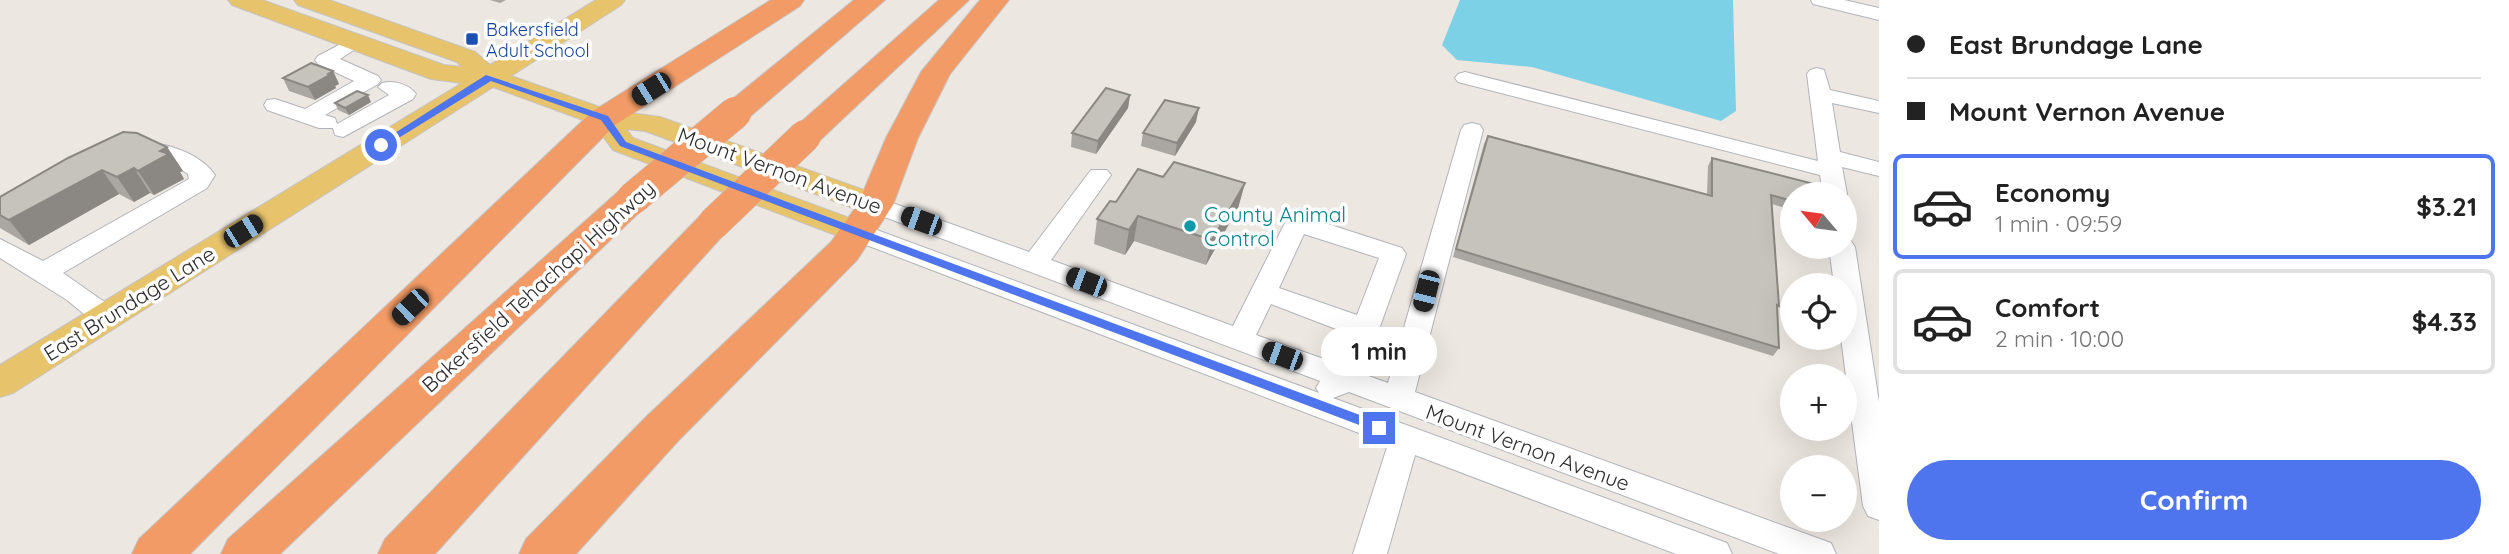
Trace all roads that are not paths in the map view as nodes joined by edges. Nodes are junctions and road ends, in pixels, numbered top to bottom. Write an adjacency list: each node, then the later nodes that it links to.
1 (240, 0): 12 (main road)
2 (306, 0): 15 (main road)
3 (614, 0): 15 (main road, East Brundage Lane)
4 (790, 0): 20 (highway)
5 (871, 0): 45 (highway, Bakersfield Tehachapi Highway, bridge)
6 (956, 0): 46 (highway, bridge)
7 (995, 0): 29 (highway)
8 (1820, 0): 11 (street)
9 (1857, 0): 10 (street)
10 (1879, 4)
11 (1879, 14)
12 (356, 42): 13 (main road); 17 (street)
13 (397, 57): 14 (main road); 17 (street)
14 (423, 67): 15 (main road); 17 (street)
15 (490, 77): 20 (main road); 23 (main road, East Brundage Lane)
16 (1465, 78): 25 (street)
17 (372, 86): 21 (street); 21 (street)
18 (275, 105): 21 (street)
19 (1879, 107): 25 (street)
20 (604, 118): 29 (main road, Mount Vernon Avenue); 44 (highway)
21 (330, 121): 23 (street)
22 (1472, 130): 41 (street)
23 (381, 145): 35 (main road, East Brundage Lane)
24 (123, 153): 33 (street)
25 (1830, 164): 26 (street); 28 (street)
26 (1879, 169)
27 (1099, 175): 32 (street)
28 (1833, 182)
29 (866, 218): 32 (street, Mount Vernon Avenue); 36 (street, Mount Vernon Avenue); 47 (highway)
30 (0, 247): 33 (street)
31 (1844, 259): 43 (street)
32 (1035, 263): 38 (street, Mount Vernon Avenue)
33 (45, 272): 35 (street)
34 (1263, 292): 37 (street); 37 (street); 38 (street)
35 (106, 317): 40 (main road, East Brundage Lane)
36 (1097, 322): 39 (street); 42 (street, Mount Vernon Avenue)
37 (1365, 330): 39 (street)
38 (1240, 340): 39 (street, Mount Vernon Avenue)
39 (1346, 380): 41 (street, Mount Vernon Avenue)
40 (0, 383)
41 (1398, 399): 50 (street, Mount Vernon Avenue)
42 (1405, 437): 48 (street); 49 (street, Mount Vernon Avenue)
43 (1879, 506)
44 (156, 554)
45 (246, 554)
46 (403, 554)
47 (544, 554)
48 (1370, 554)
49 (1715, 554)
50 (1819, 554)

